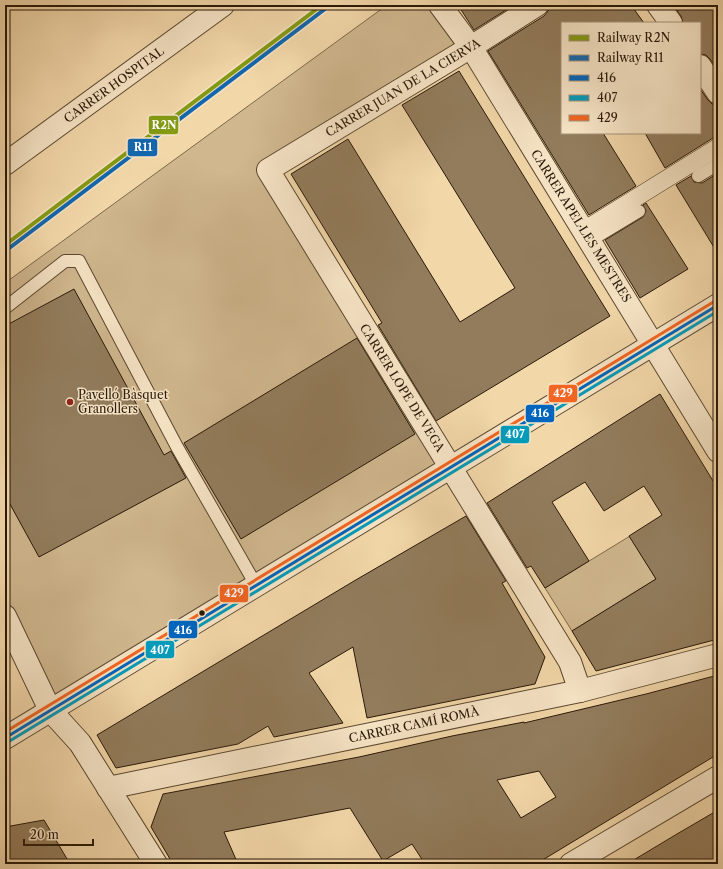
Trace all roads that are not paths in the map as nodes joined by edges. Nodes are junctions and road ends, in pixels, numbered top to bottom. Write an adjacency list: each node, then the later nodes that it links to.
1 (223, 5): 10 (street, CARRER HOSPITAL)
2 (440, 5): 6 (street, CARRER APEL·LES MESTRES)
3 (537, 5): 6 (street, CARRER JUAN DE LA CIERVA)
4 (658, 5): 5 (street)
5 (670, 22)
6 (472, 47): 12 (street, CARRER JUAN DE LA CIERVA); 15 (street, CARRER APEL·LES MESTRES)
7 (701, 68): 8 (street)
8 (718, 93)
9 (718, 147): 15 (street)
10 (5, 164)
11 (718, 164): 13 (lane)
12 (268, 170): 20 (street, CARRER LOPE DE VEGA)
13 (698, 176)
14 (639, 211): 15 (lane)
15 (587, 235): 18 (street, CARRER APEL·LES MESTRES)
16 (718, 305): 18 (street)
17 (5, 308): 21 (lane)
18 (654, 344): 19 (street, CARRER APEL·LES MESTRES); 20 (street)
19 (718, 451)
20 (451, 466): 21 (street); 24 (street, CARRER LOPE DE VEGA)
21 (256, 585): 25 (street)
22 (5, 616): 25 (street)
23 (718, 655): 24 (street, CARRER CAMÍ ROMÀ)
24 (580, 691): 28 (street, CARRER CAMÍ ROMÀ)
25 (50, 710): 26 (street); 28 (street)
26 (5, 738)
27 (718, 777): 30 (street)
28 (108, 788): 29 (street)
29 (156, 864)
30 (571, 864)

